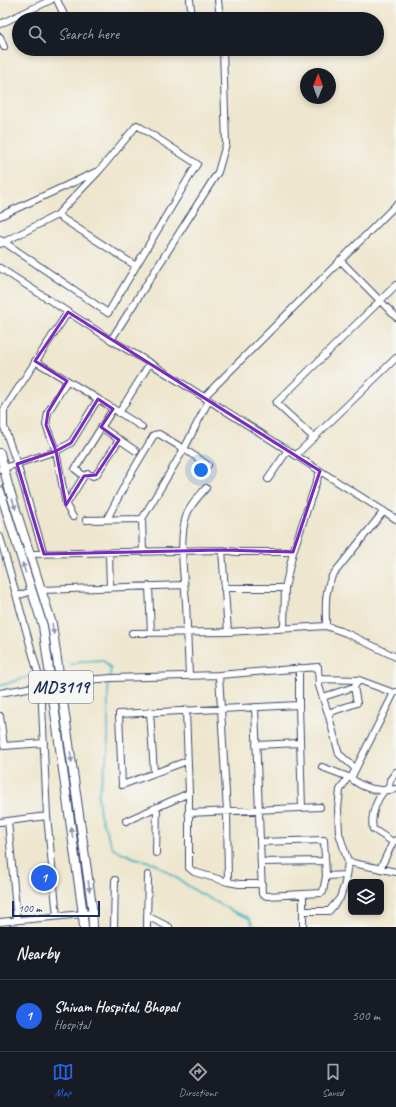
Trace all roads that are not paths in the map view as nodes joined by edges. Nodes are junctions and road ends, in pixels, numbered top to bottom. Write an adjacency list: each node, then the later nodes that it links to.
1 (52, 0): 5 (street)
2 (57, 0): 6 (street)
3 (190, 0): 7 (street)
4 (218, 0): 8 (street)
5 (25, 12)
6 (63, 12)
7 (191, 12)
8 (219, 12)
9 (12, 18): 10 (street)
10 (0, 24)
11 (0, 38): 12 (street)
12 (4, 47)
13 (223, 56): 26 (street)
14 (99, 171): 16 (street); 17 (street); 20 (street)
15 (396, 205): 19 (street)
16 (57, 215): 18 (street); 20 (street)
17 (0, 216)
18 (1, 242): 20 (street)
19 (340, 260): 23 (street); 32 (street)
20 (136, 266)
21 (0, 268): 24 (street)
22 (396, 285): 23 (street)
23 (380, 301): 25 (street); 36 (street)
24 (68, 312): 26 (street); 28 (street)
25 (396, 316)
26 (110, 340): 29 (street)
27 (396, 358): 36 (street)
28 (35, 361): 30 (street); 44 (street)
29 (150, 363): 32 (street); 33 (street)
30 (67, 381): 31 (street); 41 (street)
31 (98, 399): 33 (street); 41 (street)
32 (207, 399): 38 (street); 39 (street)
33 (116, 411): 34 (street); 35 (street)
34 (101, 427): 37 (street); 48 (street)
35 (142, 427)
36 (314, 438): 43 (street)
37 (119, 440): 40 (street); 48 (street)
38 (184, 449): 45 (street); 55 (street); 56 (street)
39 (288, 450): 43 (street); 49 (street)
40 (136, 451)
41 (56, 452): 44 (street); 52 (street)
42 (0, 454): 46 (main road, MD3119)
43 (296, 455): 47 (street)
44 (17, 464): 46 (street); 67 (street)
45 (208, 465)
46 (2, 469): 66 (main road, MD3119, one-way to 66)
47 (320, 471): 53 (street); 64 (street)
48 (84, 476): 52 (street)
49 (268, 479)
50 (206, 488): 61 (street)
51 (0, 491): 74 (main road, MD3119, one-way to 51)
52 (66, 505): 54 (street)
53 (384, 511): 57 (street); 76 (street)
54 (73, 517)
55 (107, 518): 56 (street); 58 (street)
56 (142, 519): 63 (street)
57 (396, 519)
58 (86, 520)
59 (0, 537): 62 (street)
60 (222, 550): 61 (street); 64 (street); 71 (street)
61 (182, 551): 63 (street); 68 (street)
62 (2, 552): 75 (street)
63 (143, 552): 65 (street)
64 (293, 552): 72 (street)
65 (109, 553): 67 (street); 70 (street)
66 (30, 554): 67 (street); 73 (main road, MD3119)
67 (44, 554)
68 (184, 585): 69 (street); 81 (street)
69 (149, 586): 70 (street); 80 (street)
70 (110, 588): 73 (street)
71 (224, 588): 72 (street); 78 (street)
72 (285, 588): 77 (street)
73 (41, 590): 88 (main road, MD3119, one-way to 88)
74 (32, 591): 75 (street); 89 (main road, MD3119)
75 (17, 596): 90 (street)
76 (326, 626): 77 (street); 82 (street)
77 (284, 628): 78 (street)
78 (228, 632): 81 (street)
79 (132, 633): 80 (street)
80 (151, 633): 81 (street)
81 (188, 633): 85 (street)
82 (396, 657)
83 (299, 668): 84 (street); 86 (street); 95 (street)
84 (219, 675): 85 (street); 97 (street)
85 (189, 676): 88 (street)
86 (319, 679): 87 (street); 94 (street)
87 (359, 680): 91 (street); 92 (street)
88 (60, 682): 89 (street); 140 (main road, MD3119, one-way to 140)
89 (50, 683): 90 (street); 141 (main road, MD3119, one-way to 89)
90 (41, 684): 93 (street); 102 (street)
91 (354, 687): 94 (street); 100 (street)
92 (395, 692): 107 (street)
93 (0, 693)
94 (323, 697): 100 (street)
95 (299, 705): 96 (street); 103 (street)
96 (255, 707): 97 (street); 104 (street)
97 (220, 708): 98 (street); 118 (street)
98 (186, 710): 99 (street); 105 (street)
99 (150, 712): 109 (street); 109 (street)
100 (328, 713): 107 (street)
101 (0, 716): 102 (street)
102 (44, 743): 120 (street)
103 (300, 743): 104 (street); 116 (street)
104 (256, 744): 117 (street)
105 (187, 761): 109 (street); 113 (street)
106 (322, 767): 110 (street)
107 (355, 768): 110 (street)
108 (396, 772): 112 (street)
109 (154, 773)
110 (350, 778): 112 (street); 129 (street)
111 (396, 789): 112 (street)
112 (384, 791): 124 (street)
113 (189, 793): 114 (street); 119 (street)
114 (157, 807): 122 (street); 126 (street)
115 (320, 807): 116 (street)
116 (302, 808): 117 (street)
117 (259, 810): 118 (street); 125 (street)
118 (227, 811): 119 (street); 136 (street)
119 (188, 813): 136 (street)
120 (47, 816): 121 (street); 142 (street)
121 (8, 821): 123 (street); 144 (street)
122 (126, 821)
123 (0, 822)
124 (394, 841): 130 (street)
125 (260, 842): 127 (street); 128 (street)
126 (156, 852)
127 (324, 861): 128 (street); 133 (street)
128 (261, 862): 137 (street)
129 (348, 862): 130 (street); 134 (street)
130 (380, 869): 131 (street)
131 (396, 872)
132 (148, 875): 143 (street)
133 (326, 876): 134 (street); 138 (street)
134 (346, 876): 139 (street)
135 (115, 880): 148 (street)
136 (228, 882): 137 (street)
137 (262, 884): 138 (street)
138 (303, 894): 139 (street)
139 (303, 911): 151 (street)
140 (92, 913): 141 (street); 147 (main road, MD3119)
141 (83, 914): 142 (street); 146 (main road, MD3119)
142 (57, 916): 144 (street)
143 (147, 916): 149 (street); 150 (street)
144 (17, 920): 145 (street)
145 (0, 922)
146 (84, 927)
147 (93, 927)
148 (114, 927)
149 (147, 927)
150 (169, 927)
151 (303, 927)

